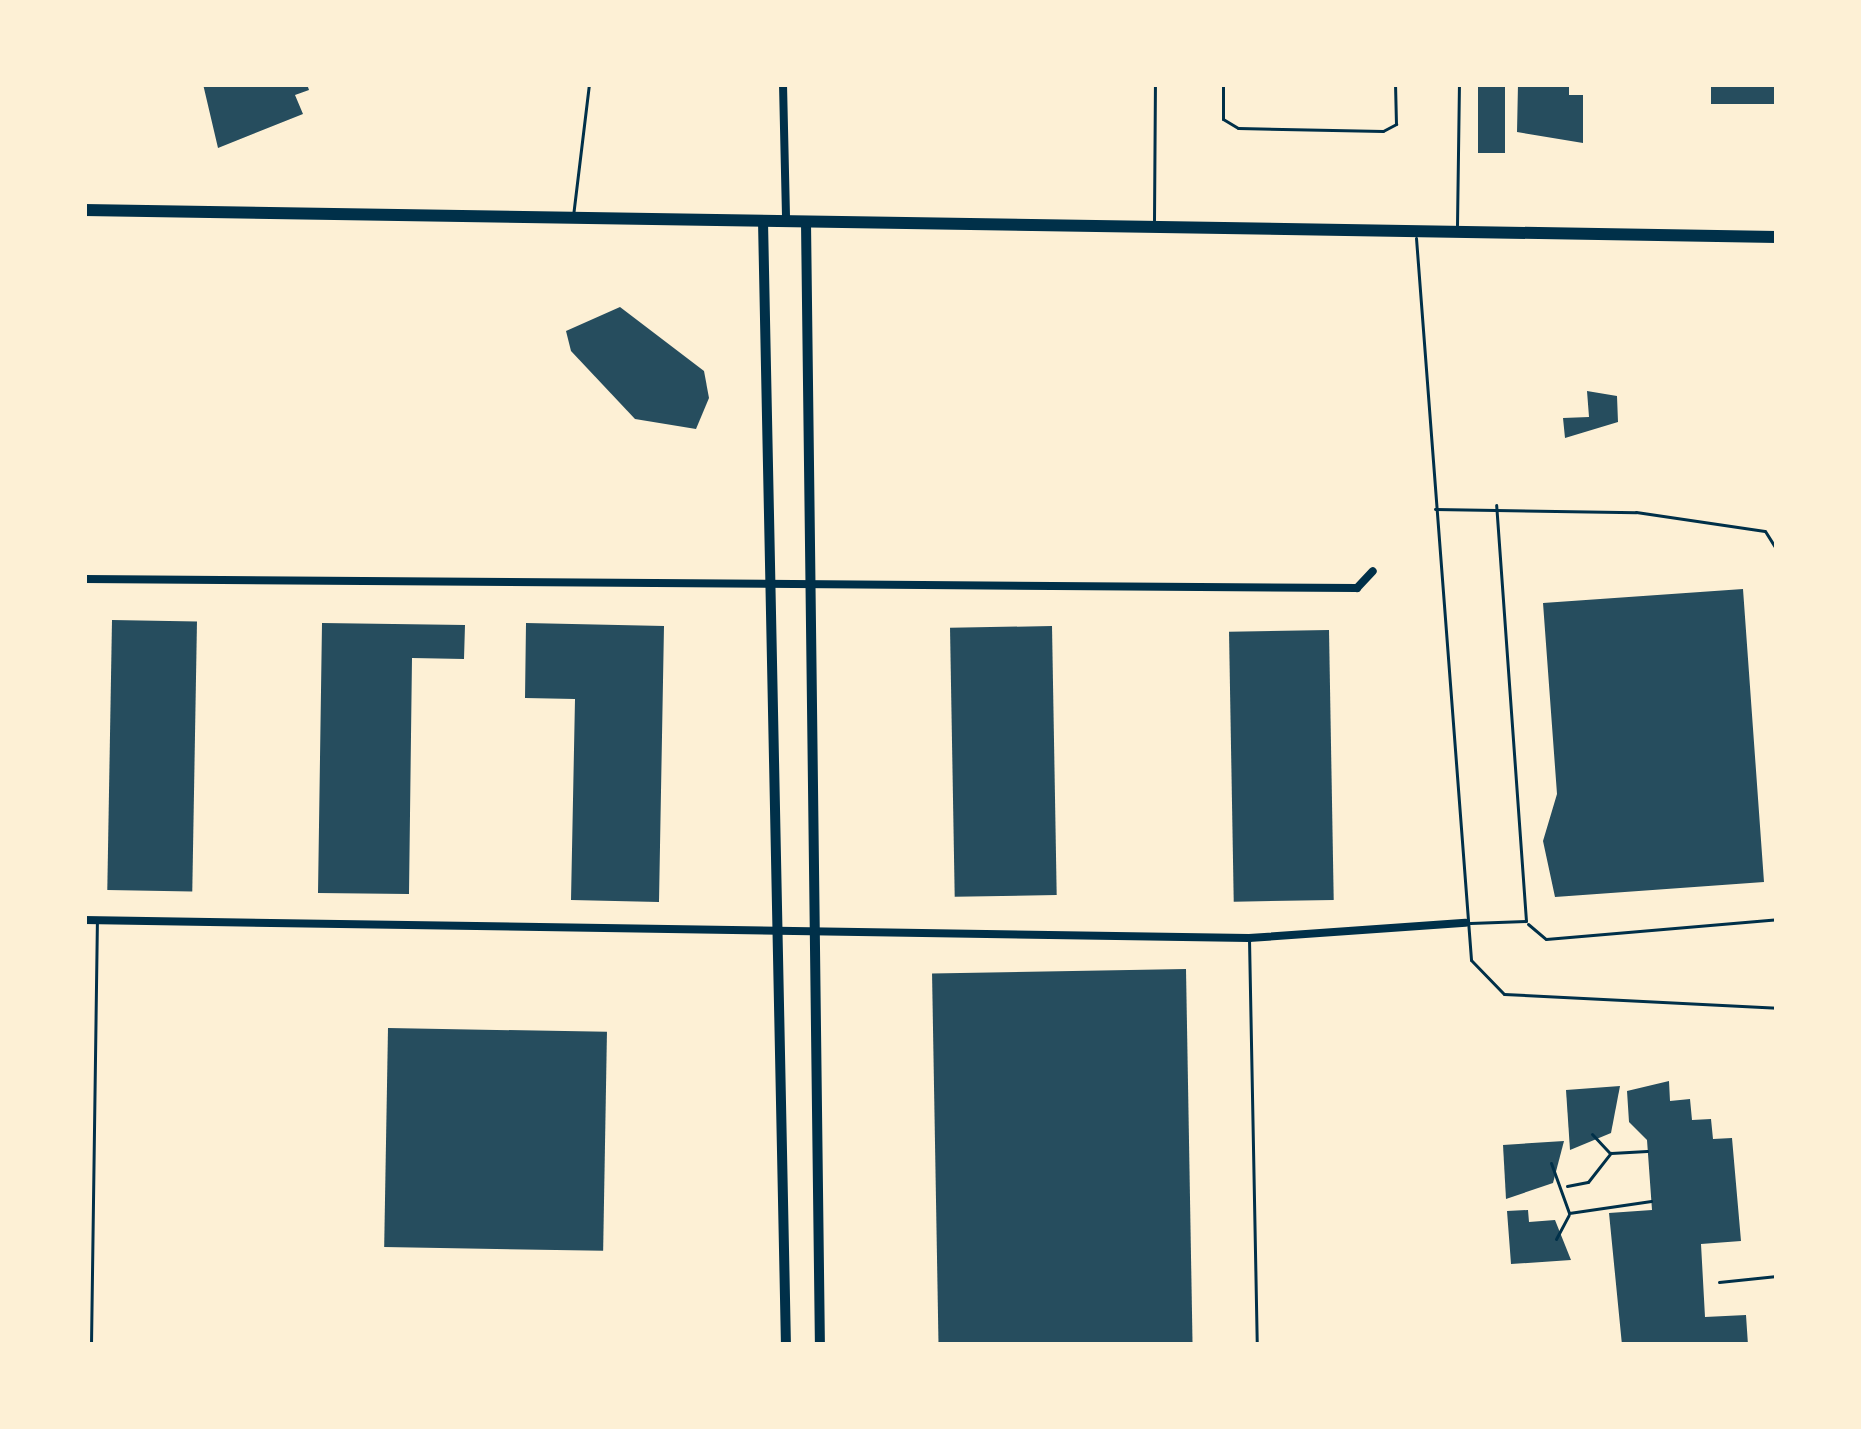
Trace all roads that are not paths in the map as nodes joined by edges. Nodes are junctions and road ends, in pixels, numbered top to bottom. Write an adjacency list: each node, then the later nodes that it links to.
1 (589, 84): 8 (lane)
2 (783, 84): 10 (street)
3 (1155, 84): 12 (lane)
4 (1222, 84): 5 (lane)
5 (1395, 84)
6 (1459, 84): 14 (lane)
7 (84, 210): 8 (main road)
8 (573, 218): 9 (main road)
9 (763, 221): 10 (main road); 22 (main road)
10 (786, 221): 11 (main road)
11 (806, 222): 12 (main road); 21 (main road)
12 (1154, 227): 13 (main road)
13 (1416, 232): 14 (main road); 17 (lane)
14 (1457, 232): 15 (main road)
15 (1777, 238)
16 (1496, 505): 17 (lane); 18 (lane); 26 (lane)
17 (1433, 509): 27 (lane)
18 (1777, 550)
19 (1373, 571): 21 (street)
20 (84, 579): 22 (street)
21 (806, 584): 22 (street); 29 (main road)
22 (768, 585): 28 (main road)
23 (1777, 919): 26 (lane)
24 (84, 920): 25 (street)
25 (98, 920): 28 (street); 34 (lane)
26 (1526, 921): 27 (lane)
27 (1465, 923): 30 (street); 31 (lane)
28 (776, 928): 29 (street); 35 (main road)
29 (812, 929): 30 (street); 36 (main road)
30 (1249, 938): 37 (lane)
31 (1777, 1008)
32 (1777, 1276): 33 (lane)
33 (1719, 1282)
34 (91, 1345)
35 (785, 1345)
36 (820, 1345)
37 (1257, 1345)

